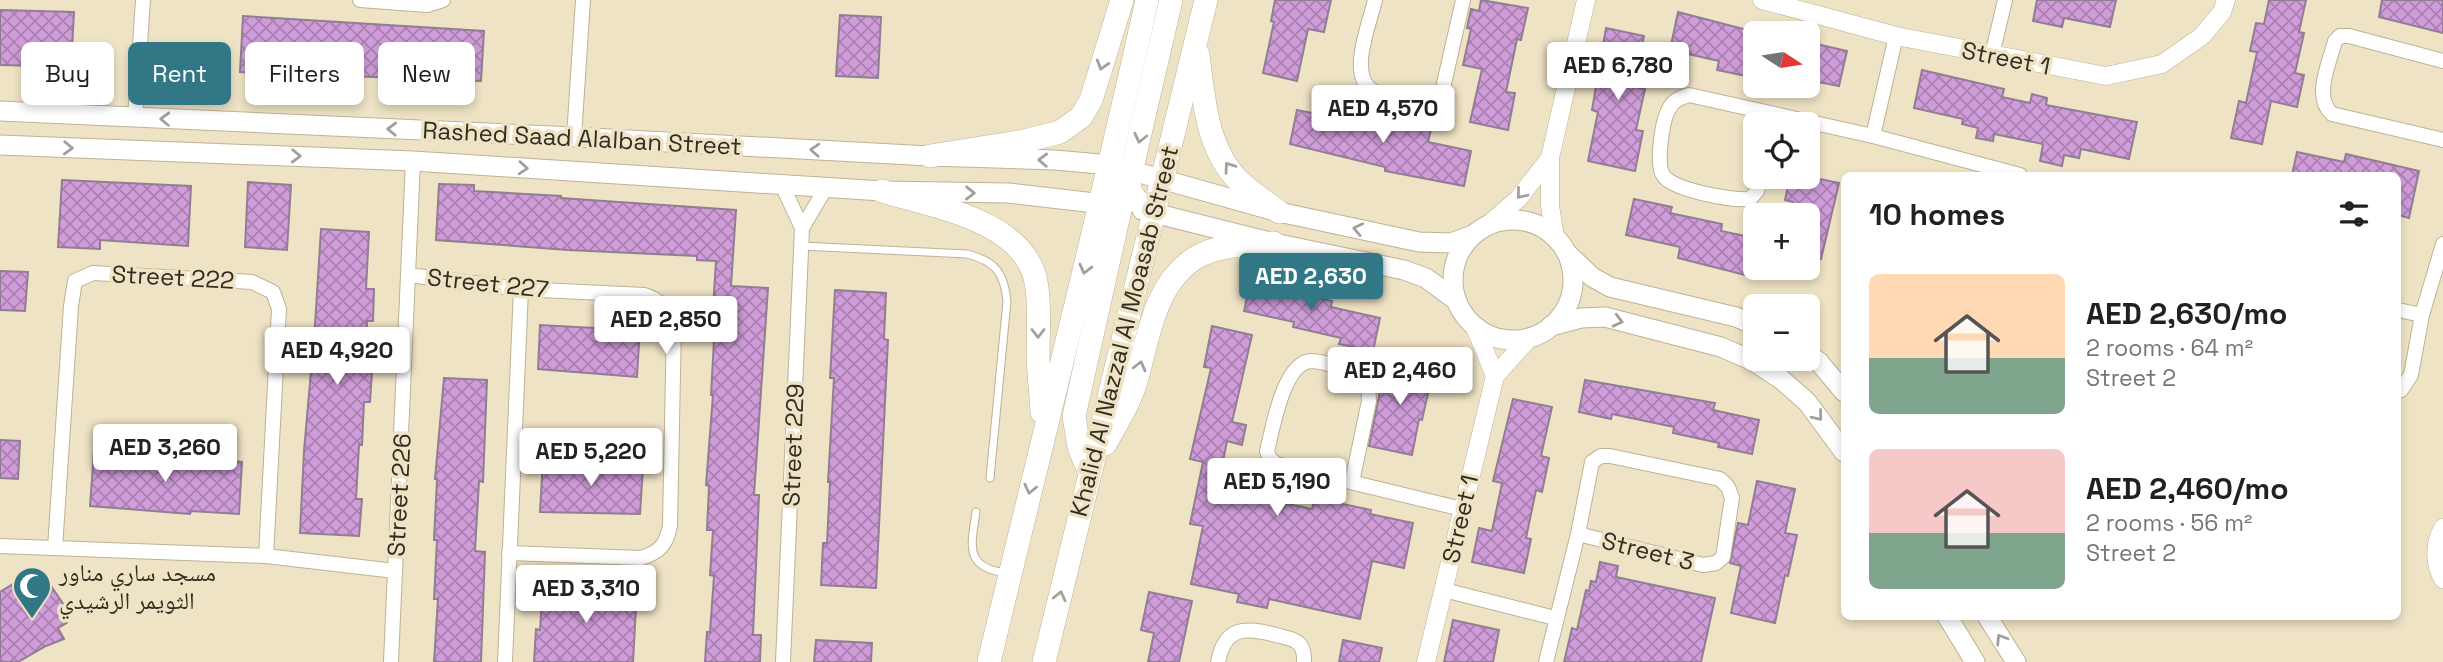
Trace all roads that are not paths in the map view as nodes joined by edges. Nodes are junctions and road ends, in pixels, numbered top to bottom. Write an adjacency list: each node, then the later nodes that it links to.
1 (143, 0): 22 (street)
2 (360, 0): 3 (street)
3 (443, 0)
4 (583, 0): 25 (street)
5 (1122, 0): 28 (main road, one-way to 28)
6 (1147, 0): 31 (main road)
7 (1171, 0): 31 (main road, one-way to 31)
8 (1206, 0): 17 (main road, Khalid Al Nazzal Al Moasab Street)
9 (1375, 0): 10 (street)
10 (1463, 0)
11 (1586, 0): 29 (street)
12 (1762, 0): 15 (street, Street 1)
13 (2005, 0): 18 (street)
14 (2226, 0): 18 (street, Street 1)
15 (1809, 6): 16 (street, Street 1)
16 (1896, 36): 18 (street, Street 1); 24 (street)
17 (1196, 40): 34 (main road, Khalid Al Nazzal Al Moasab Street); 41 (main road, one-way to 17)
18 (1992, 55)
19 (2443, 61): 26 (street)
20 (0, 111): 22 (main road, Rashed Saad Alalban Street)
21 (1747, 112): 37 (street)
22 (135, 118): 25 (main road, Rashed Saad Alalban Street, one-way to 22)
23 (1820, 127): 24 (street)
24 (1873, 136): 32 (street)
25 (574, 137): 28 (main road, Rashed Saad Alalban Street, one-way to 25)
26 (2443, 140)
27 (0, 145): 30 (main road, Rashed Saad Alalban Street, one-way to 30)
28 (930, 156): 31 (main road, Rashed Saad Alalban Street, one-way to 28)
29 (1550, 158): 43 (street, one-way to 43); 45 (street)
30 (413, 161): 35 (main road, Rashed Saad Alalban Street, one-way to 35); 48 (street, Street 226)
31 (1121, 168): 34 (main road, Rashed Saad Alalban Street); 39 (main road); 40 (main road)
32 (1965, 169): 33 (street)
33 (1992, 172)
34 (1162, 178): 40 (main road, Khalid Al Nazzal Al Moasab Street); 41 (main road, Rashed Saad Alalban Street)
35 (782, 185): 36 (main road, Rashed Saad Alalban Street); 42 (street, Street 229)
36 (827, 186): 38 (main road, Rashed Saad Alalban Street); 42 (street, Street 229)
37 (1758, 189)
38 (882, 191): 39 (main road, Rashed Saad Alalban Street, one-way to 39); 61 (main road, one-way to 61)
39 (1111, 204): 40 (main road, Rashed Saad Alalban Street); 61 (main road, one-way to 61); 63 (main road)
40 (1155, 212): 44 (main road, Rashed Saad Alalban Street); 63 (main road, Khalid Al Nazzal Al Moasab Street)
41 (1279, 212): 43 (main road, Rashed Saad Alalban Street, one-way to 41)
42 (802, 228): 47 (street, Street 229)
43 (1480, 230): 45 (main road); 50 (main road)
44 (1274, 243): 50 (main road, Rashed Saad Alalban Street); 63 (main road, one-way to 44)
45 (1560, 244): 53 (main road); 55 (main road)
46 (2443, 244): 52 (street)
47 (801, 246): 64 (lane); 83 (street, Street 229)
48 (409, 275): 49 (street, Street 227); 74 (street, Street 226)
49 (521, 289): 72 (street); 72 (street, Street 227)
50 (1457, 302): 54 (main road)
51 (2401, 311): 52 (street)
52 (2422, 315): 60 (street)
53 (1743, 320)
54 (1474, 325): 56 (main road); 58 (street)
55 (1551, 326): 56 (main road); 62 (main road, one-way to 62)
56 (1528, 338): 58 (street, Street 1)
57 (1820, 363): 59 (main road)
58 (1494, 376): 66 (street, Street 1)
59 (1841, 388)
60 (2401, 390)
61 (1044, 430): 75 (main road, one-way to 75)
62 (1841, 448)
63 (1089, 471): 85 (main road, Khalid Al Nazzal Al Moasab Street, one-way to 63)
64 (990, 478)
65 (1352, 482): 65 (street); 66 (street)
66 (1462, 509): 77 (street, Street 1)
67 (976, 512): 75 (lane)
68 (2443, 528): 76 (street)
69 (1578, 534): 69 (street, Street 3); 78 (street, Street 3)
70 (0, 546): 71 (street)
71 (55, 548): 73 (street); 73 (street, Street 222)
72 (509, 553): 82 (street)
73 (266, 556): 74 (street)
74 (395, 571): 81 (street, Street 226)
75 (1010, 573): 84 (main road)
76 (2443, 579)
77 (1444, 590): 78 (street); 88 (street, Street 1)
78 (1555, 618): 89 (street, Street 3)
79 (1949, 620): 90 (main road)
80 (1990, 620): 91 (main road, one-way to 80)
81 (391, 662)
82 (505, 662)
83 (783, 662)
84 (989, 662)
85 (1044, 662)
86 (1218, 662): 87 (street)
87 (1304, 662)
88 (1426, 662)
89 (1546, 662)
90 (1975, 662)
91 (2016, 662)

